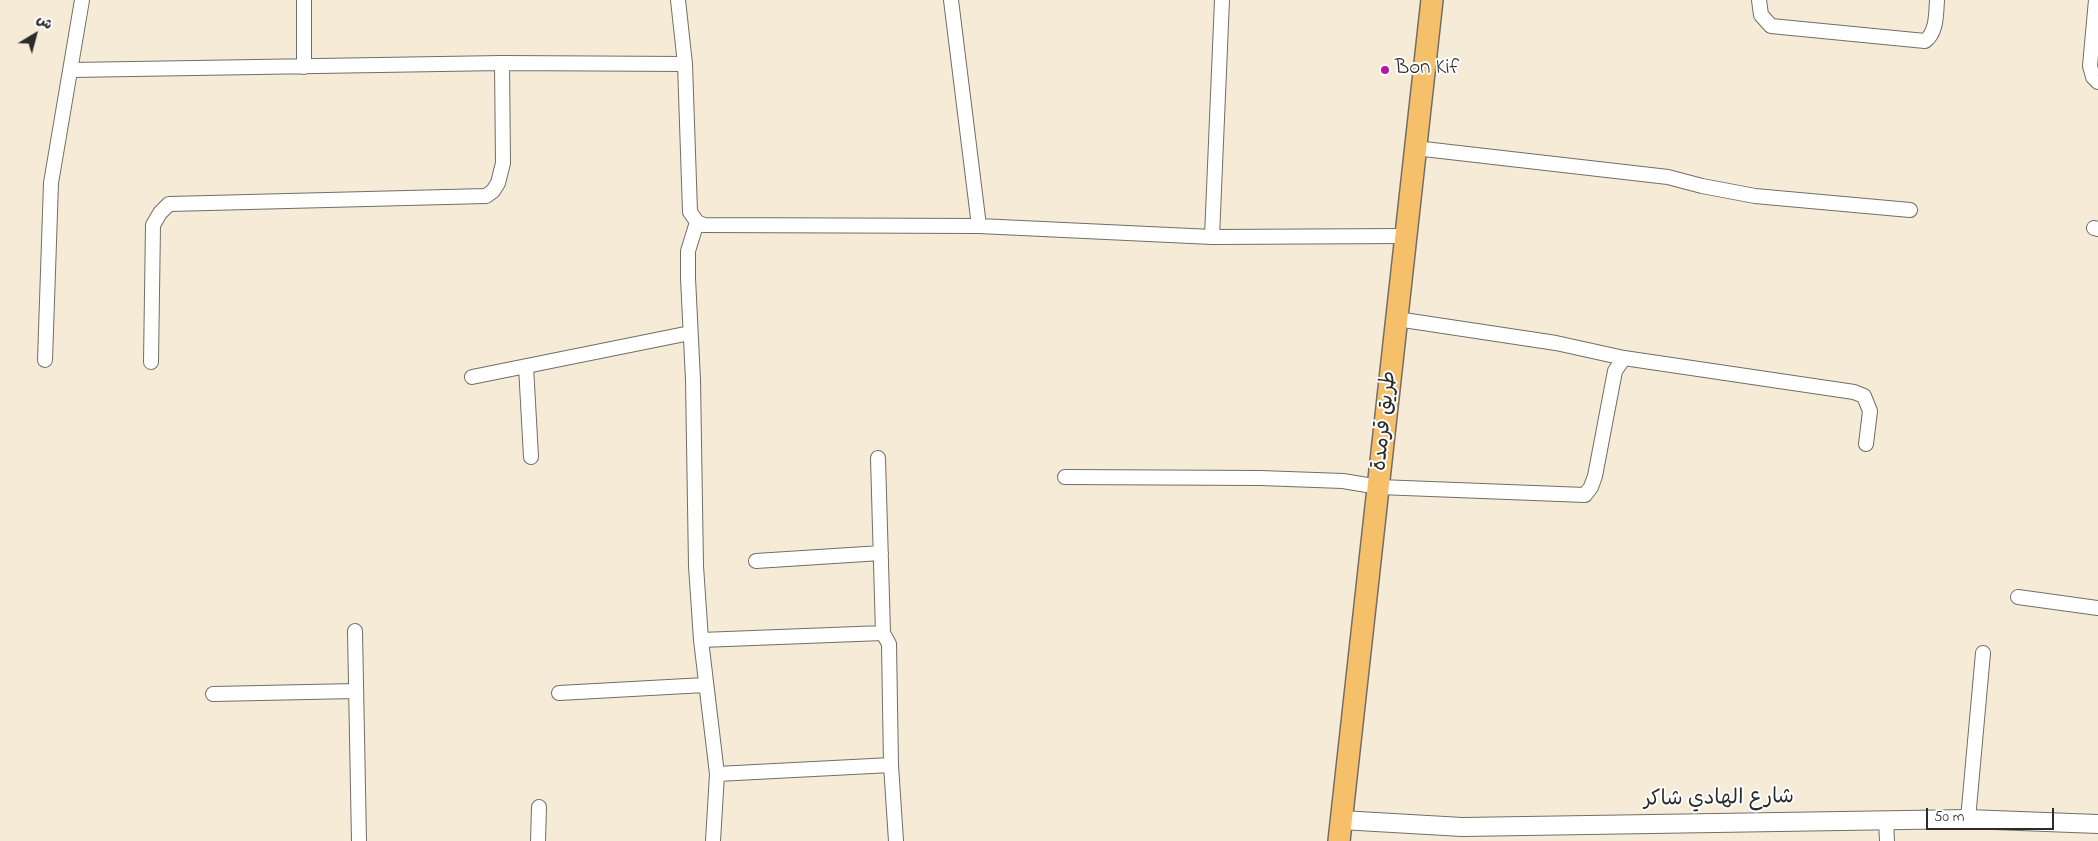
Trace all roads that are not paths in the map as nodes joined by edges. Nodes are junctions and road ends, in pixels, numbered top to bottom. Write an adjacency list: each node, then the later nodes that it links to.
1 (82, 0): 13 (street)
2 (304, 0): 12 (street)
3 (678, 0): 11 (street)
4 (951, 0): 18 (street)
5 (1222, 0): 20 (street)
6 (1432, 0): 15 (main road, طريق قرمدة)
7 (1759, 0): 8 (street)
8 (1938, 0)
9 (2096, 0): 14 (street)
10 (502, 63): 11 (street); 12 (street); 25 (street)
11 (685, 64): 17 (street)
12 (304, 67): 13 (street)
13 (71, 70): 24 (street)
14 (2098, 82)
15 (1415, 148): 16 (street); 19 (main road, طريق قرمدة)
16 (1910, 210)
17 (697, 222): 18 (street); 22 (street)
18 (979, 226): 20 (street)
19 (1405, 236): 20 (street); 21 (main road, طريق قرمدة)
20 (1212, 237)
21 (1397, 319): 23 (street); 32 (main road, طريق قرمدة)
22 (690, 334): 26 (street); 39 (street)
23 (1624, 358): 28 (street); 32 (street)
24 (45, 360)
25 (152, 362)
26 (526, 366): 27 (street); 29 (street)
27 (472, 377)
28 (1866, 444)
29 (531, 457)
30 (878, 458): 33 (street)
31 (1065, 477): 32 (street)
32 (1379, 487): 51 (main road, طريق قرمدة)
33 (881, 553): 34 (street); 38 (street)
34 (756, 561)
35 (2018, 597): 36 (street)
36 (2098, 608)
37 (355, 631): 42 (street)
38 (883, 632): 39 (street); 45 (street)
39 (701, 640): 41 (street)
40 (1983, 653): 48 (street)
41 (705, 685): 43 (street); 46 (street)
42 (355, 691): 44 (street); 52 (street)
43 (559, 693)
44 (213, 694)
45 (891, 765): 46 (street); 55 (street)
46 (717, 774): 54 (street)
47 (539, 807): 53 (street)
48 (1968, 819): 49 (street, شارع الهادي شاكر); 50 (street, شارع الهادي شاكر)
49 (1886, 820): 51 (street, شارع الهادي شاكر); 56 (street)
50 (2098, 824)
51 (1340, 831)
52 (359, 841)
53 (538, 841)
54 (713, 841)
55 (896, 841)
56 (1886, 841)

